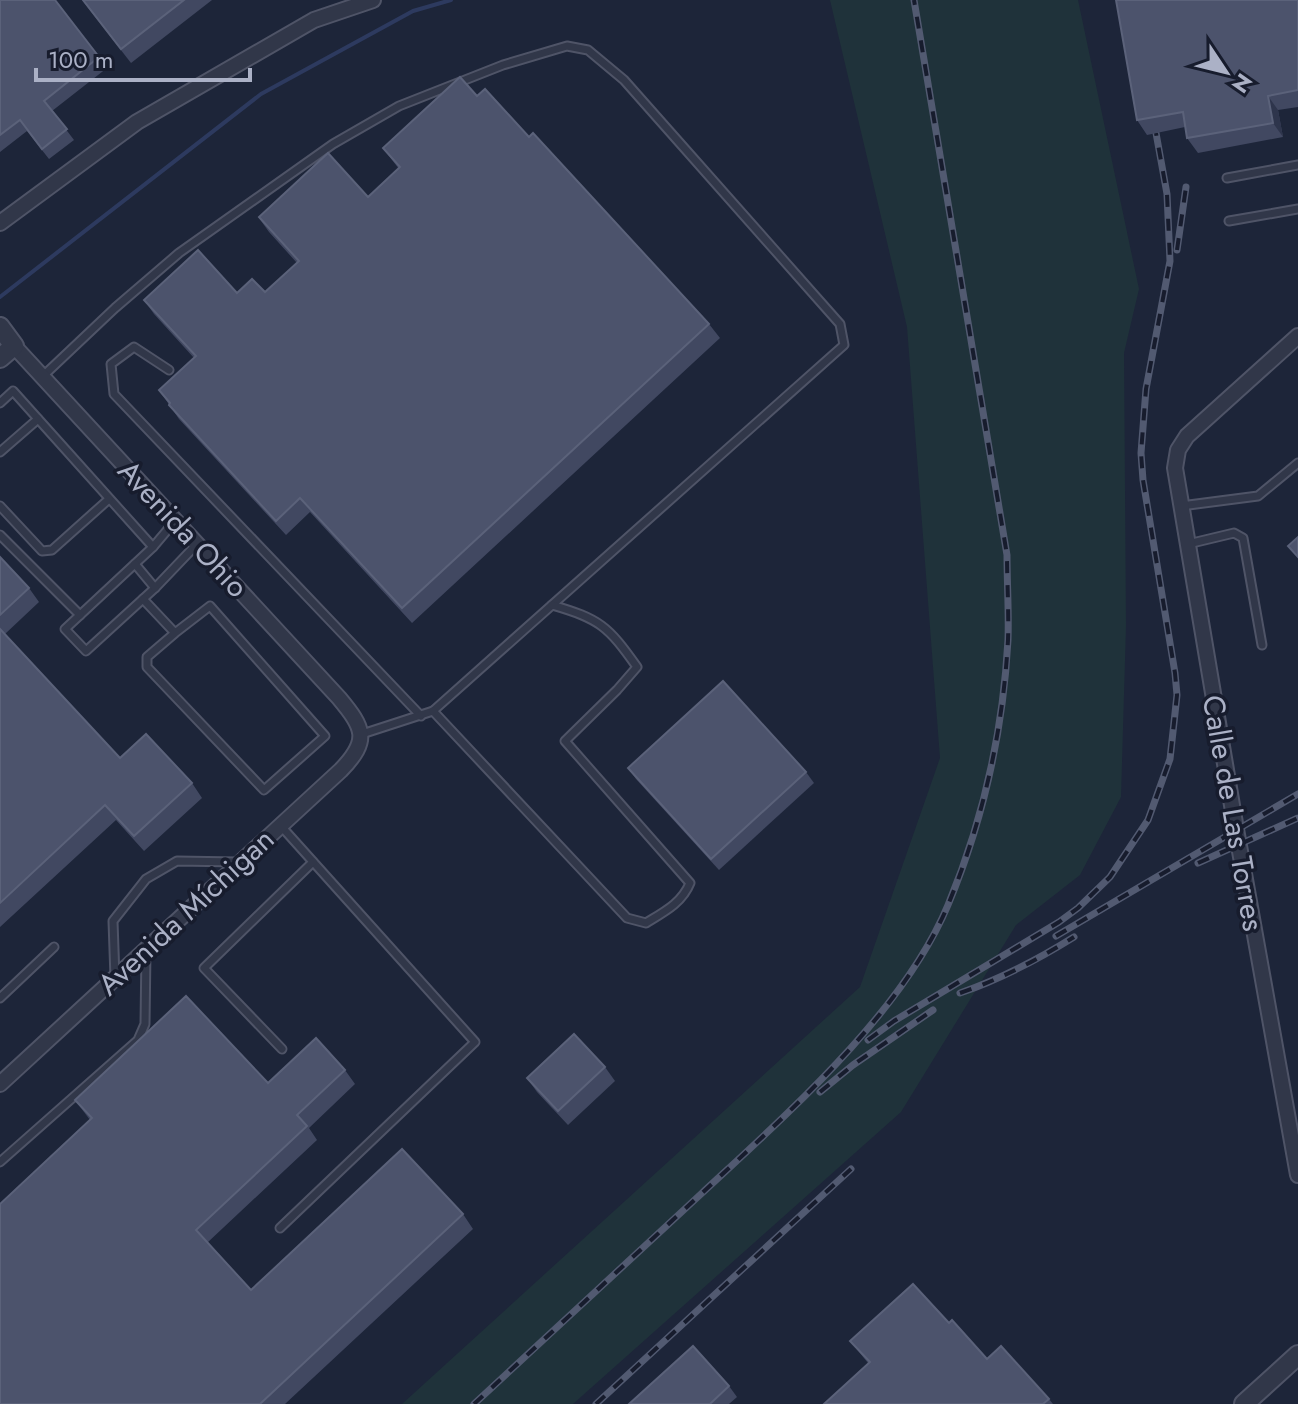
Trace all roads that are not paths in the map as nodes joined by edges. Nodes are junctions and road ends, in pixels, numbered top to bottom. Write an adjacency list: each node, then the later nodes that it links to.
1 (373, 0): 6 (street)
2 (1298, 165): 3 (lane)
3 (1227, 178)
4 (1298, 209): 5 (lane)
5 (1229, 221)
6 (0, 223)
7 (1298, 336): 17 (street, Calle de Las Torres)
8 (3, 339): 10 (street, Avenida Ohio)
9 (169, 370): 31 (lane)
10 (41, 377): 18 (street, Avenida Ohio); 26 (lane)
11 (0, 403): 12 (lane)
12 (38, 419): 13 (lane); 15 (lane)
13 (0, 452)
14 (1298, 463): 17 (lane)
15 (109, 499): 16 (lane); 22 (lane)
16 (0, 506)
17 (1180, 506): 21 (street, Calle de Las Torres)
18 (175, 521): 20 (street, Avenida Ohio); 22 (lane)
19 (0, 535): 27 (lane)
20 (197, 544): 24 (lane); 32 (street, Avenida Ohio)
21 (1187, 544): 29 (lane); 43 (street, Calle de Las Torres)
22 (153, 547): 23 (lane)
23 (135, 564): 24 (lane); 27 (lane)
24 (155, 588): 25 (lane)
25 (143, 599): 27 (lane); 28 (lane)
26 (552, 605): 30 (lane); 30 (lane)
27 (80, 615)
28 (175, 633): 28 (lane)
29 (1262, 645)
30 (433, 711): 31 (lane)
31 (421, 716): 32 (lane)
32 (362, 734): 33 (street, Avenida Míchigan)
33 (280, 825): 34 (street, Avenida Míchigan); 35 (lane)
34 (240, 862): 37 (street, Avenida Míchigan); 38 (lane)
35 (313, 862): 40 (lane); 44 (lane)
36 (54, 947): 39 (lane)
37 (146, 949): 38 (street, Avenida Míchigan); 42 (lane)
38 (115, 978): 41 (street, Avenida Míchigan)
39 (0, 998)
40 (282, 1049)
41 (0, 1084)
42 (0, 1162)
43 (1298, 1175)
44 (280, 1228)
45 (1298, 1355): 46 (street)
46 (1244, 1404)

